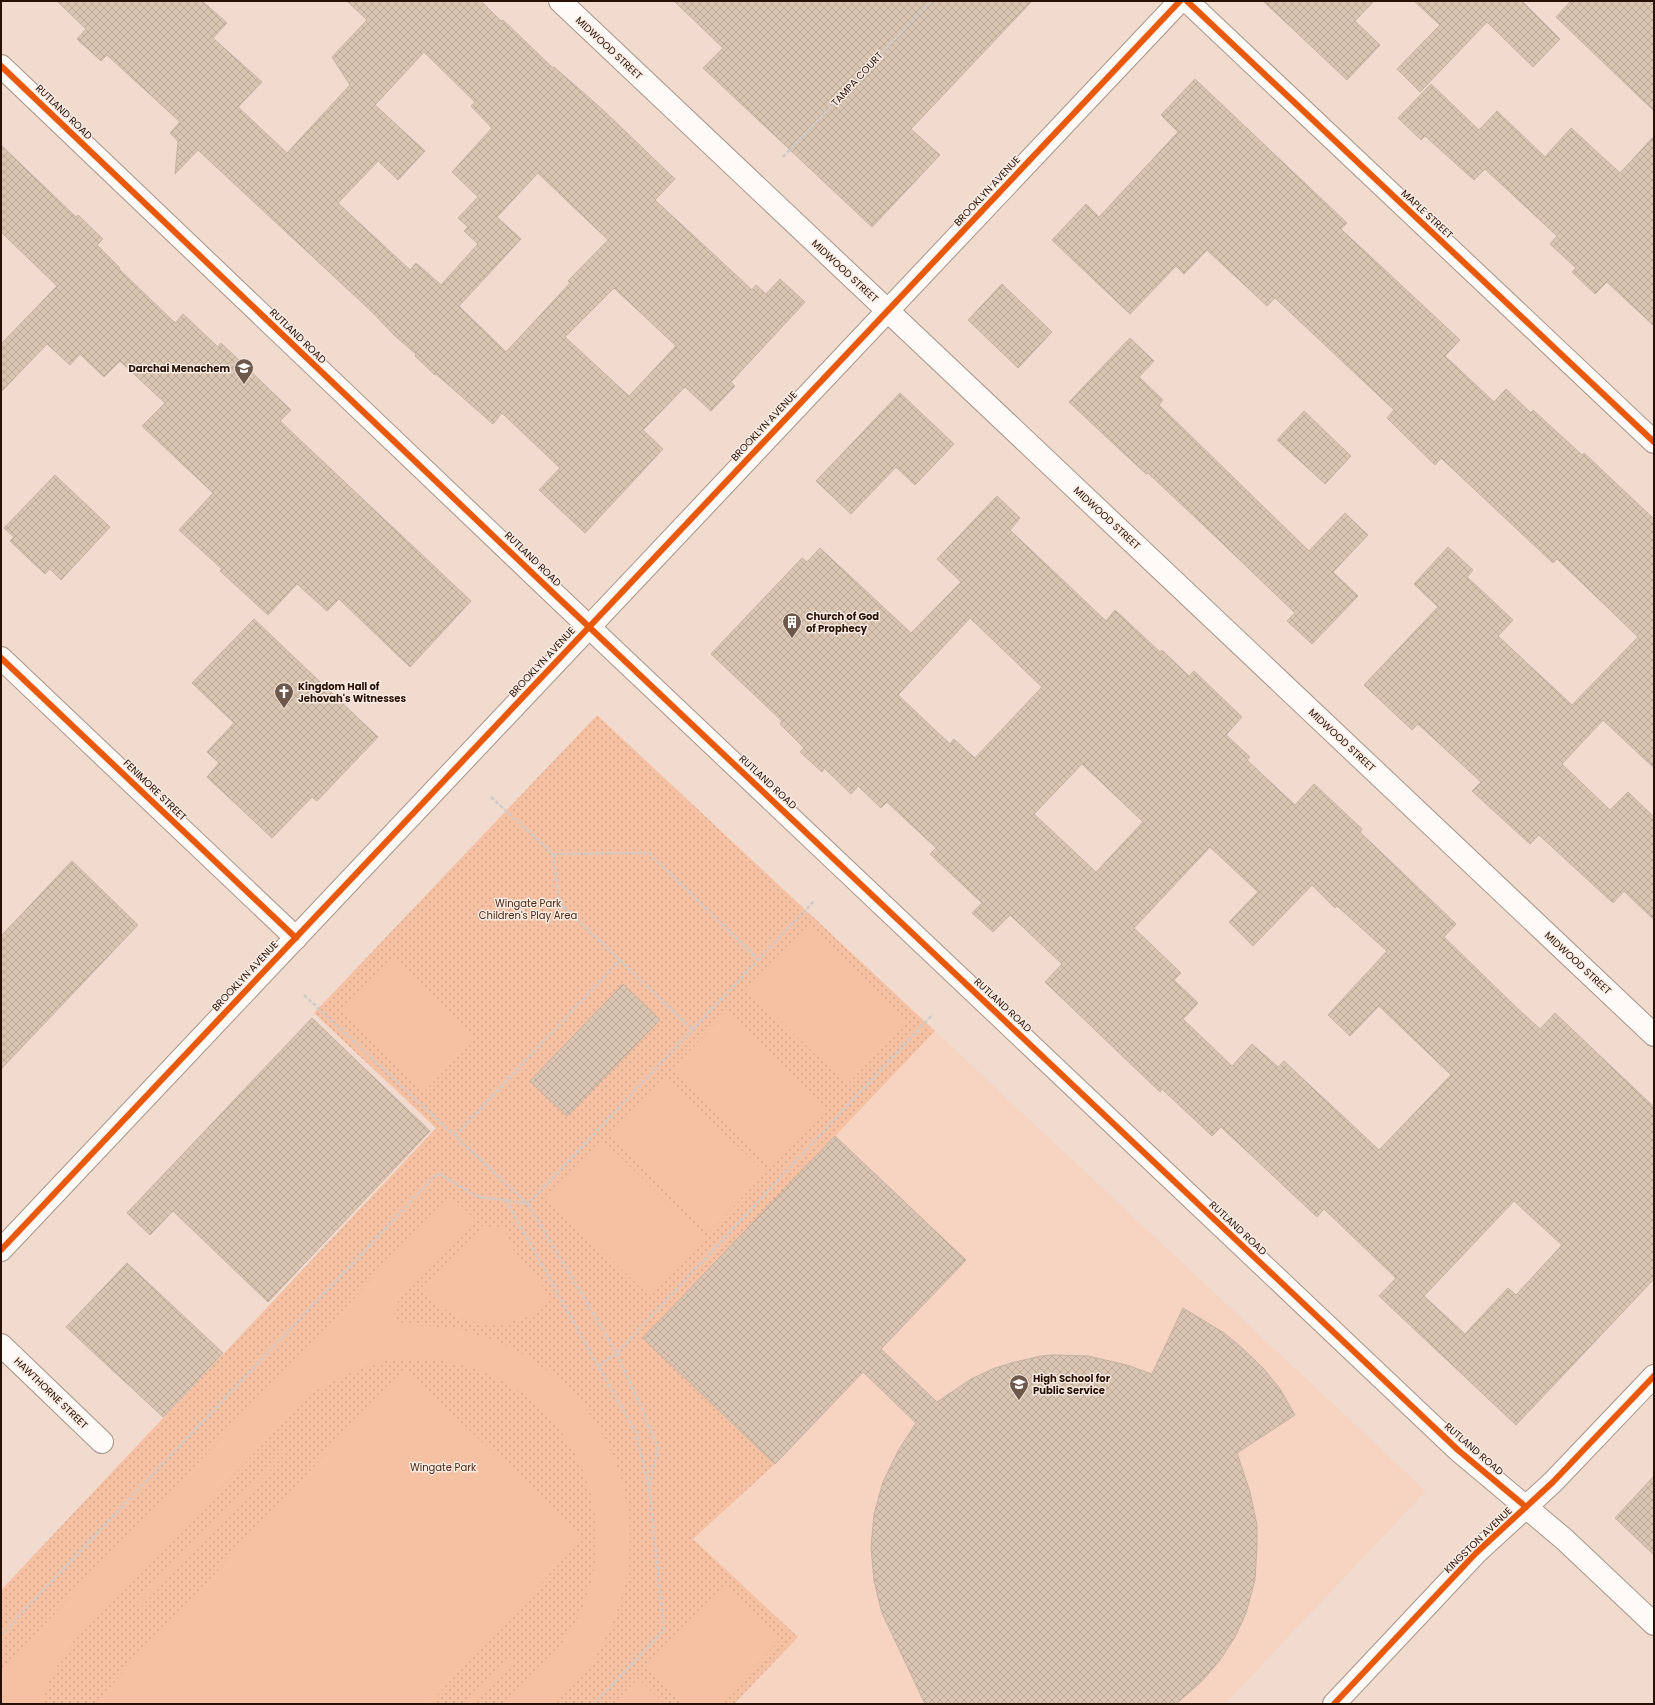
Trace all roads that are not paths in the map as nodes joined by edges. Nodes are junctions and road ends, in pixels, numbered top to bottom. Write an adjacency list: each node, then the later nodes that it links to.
1 (560, 1): 5 (street, MIDWOOD STREET)
2 (1180, 1): 5 (street, BROOKLYN AVENUE)
3 (1187, 1): 6 (street, MAPLE STREET)
4 (1, 66): 7 (street, RUTLAND ROAD)
5 (887, 310): 7 (street, BROOKLYN AVENUE); 10 (street, MIDWOOD STREET)
6 (1654, 442)
7 (589, 626): 9 (street, BROOKLYN AVENUE); 15 (street, RUTLAND ROAD)
8 (1, 658): 9 (street, FENIMORE STREET)
9 (296, 938): 11 (street, BROOKLYN AVENUE)
10 (1654, 1035)
11 (1, 1250)
12 (1, 1345): 14 (street, HAWTHORNE STREET)
13 (1654, 1376): 15 (street, KINGSTON AVENUE)
14 (102, 1442)
15 (1526, 1507): 16 (street, RUTLAND ROAD); 17 (street, KINGSTON AVENUE)
16 (1654, 1624)
17 (1334, 1704)

